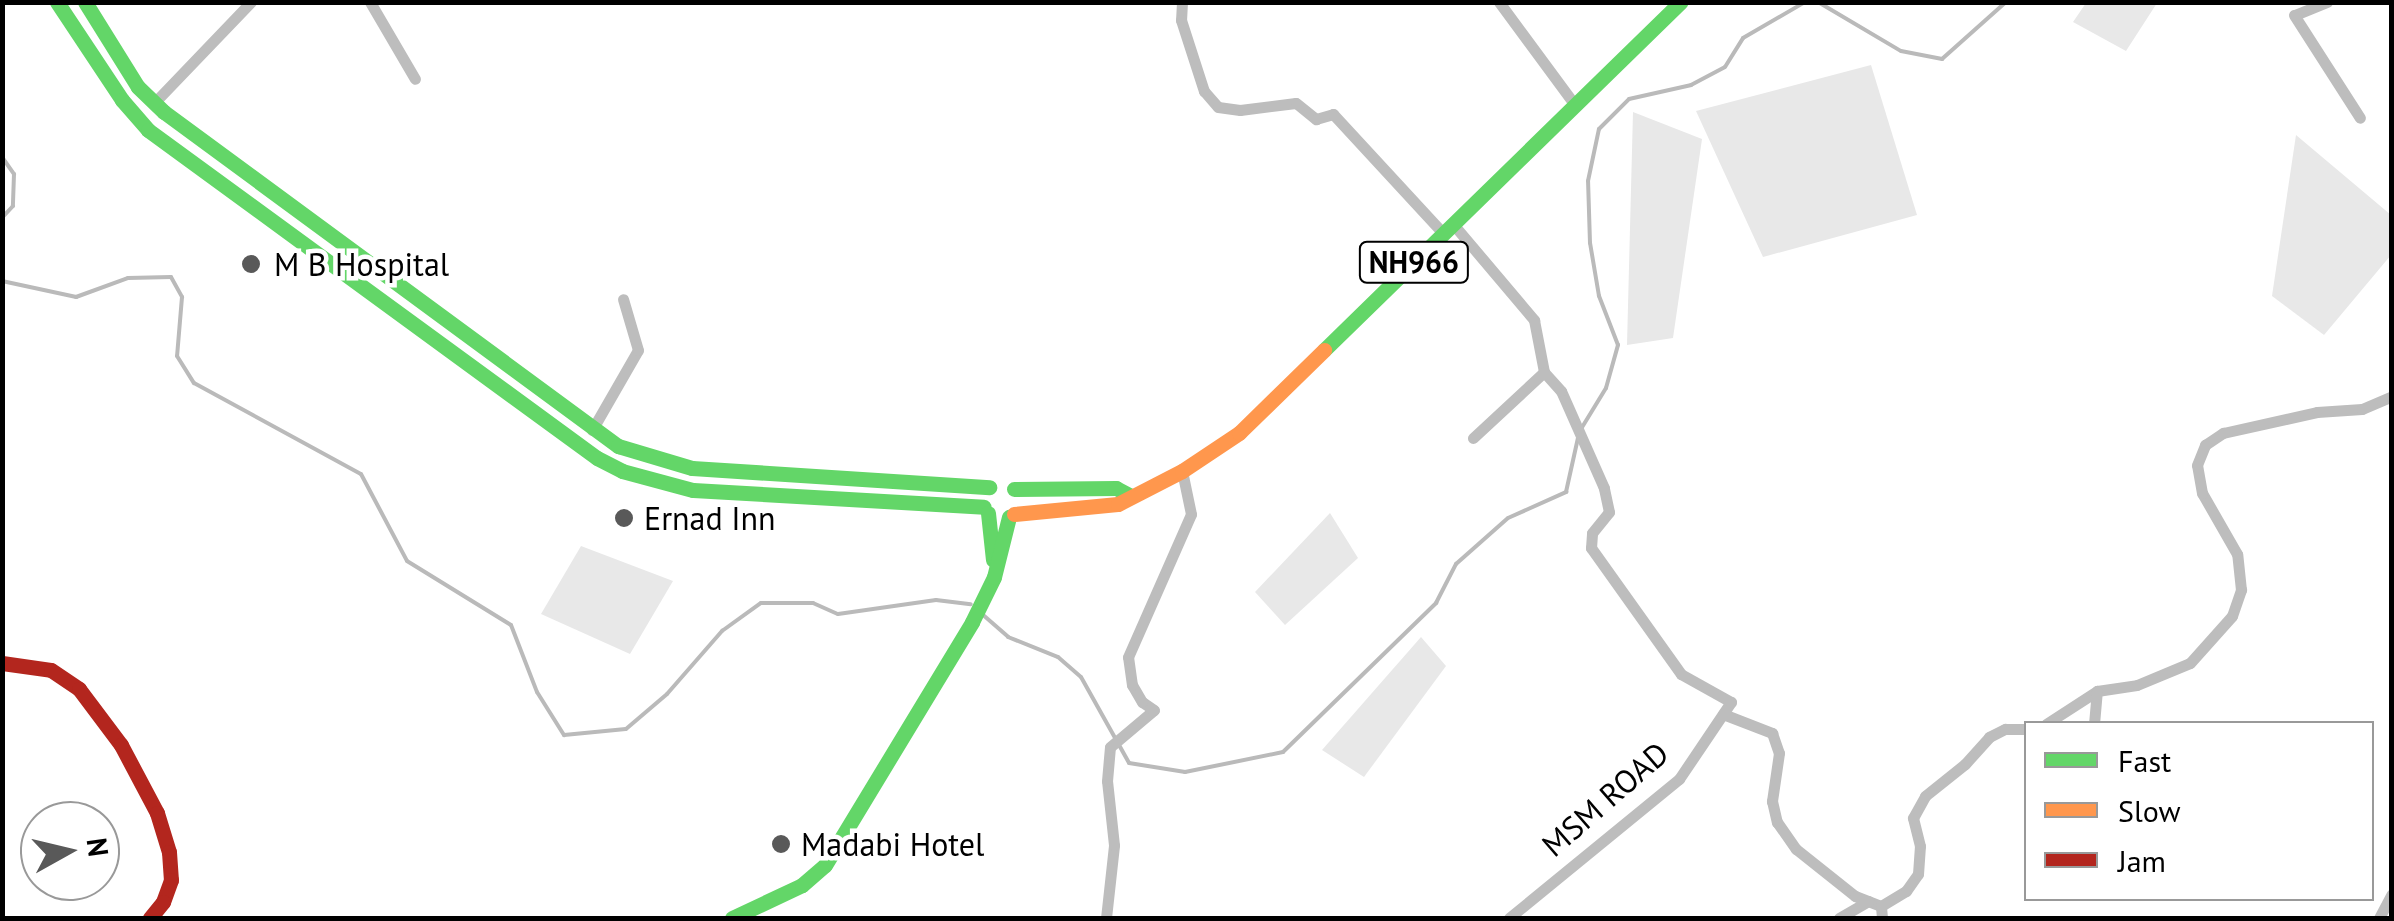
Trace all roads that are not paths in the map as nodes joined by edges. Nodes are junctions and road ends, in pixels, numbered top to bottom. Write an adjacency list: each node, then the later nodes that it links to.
1 (57, 2): 14 (main road)
2 (85, 2): 10 (main road)
3 (251, 2): 10 (street)
4 (370, 2): 9 (street)
5 (1182, 2): 15 (street)
6 (1498, 2): 11 (street)
7 (1680, 2): 11 (main road, NH966)
8 (2326, 2): 12 (street)
9 (415, 79)
10 (154, 103): 13 (main road)
11 (1575, 105): 15 (main road, NH966)
12 (2360, 118)
13 (248, 172): 14 (main road); 19 (main road)
14 (233, 192): 25 (main road)
15 (1448, 229): 17 (street); 21 (main road, NH966)
16 (623, 298): 19 (street)
17 (1544, 372): 20 (street); 30 (street)
18 (2392, 396): 29 (street)
19 (592, 430): 22 (main road)
20 (1474, 438)
21 (1182, 471): 24 (main road, NH966); 38 (street)
22 (989, 488): 23 (main road); 25 (main road)
23 (1014, 489): 24 (main road); 26 (main road)
24 (1129, 495): 26 (main road, NH966)
25 (986, 510): 26 (main road, NH966); 27 (main road)
26 (1012, 516): 27 (main road)
27 (994, 577): 37 (main road)
28 (2, 664): 36 (main road)
29 (2097, 691): 31 (street); 32 (street)
30 (1723, 714): 35 (street); 39 (street, MSM ROAD)
31 (2051, 721)
32 (2094, 721)
33 (2024, 729): 35 (street)
34 (2392, 894): 41 (street)
35 (1877, 909): 40 (street)
36 (150, 918)
37 (732, 918)
38 (1106, 918)
39 (1509, 918)
40 (1839, 918)
41 (2379, 918)

